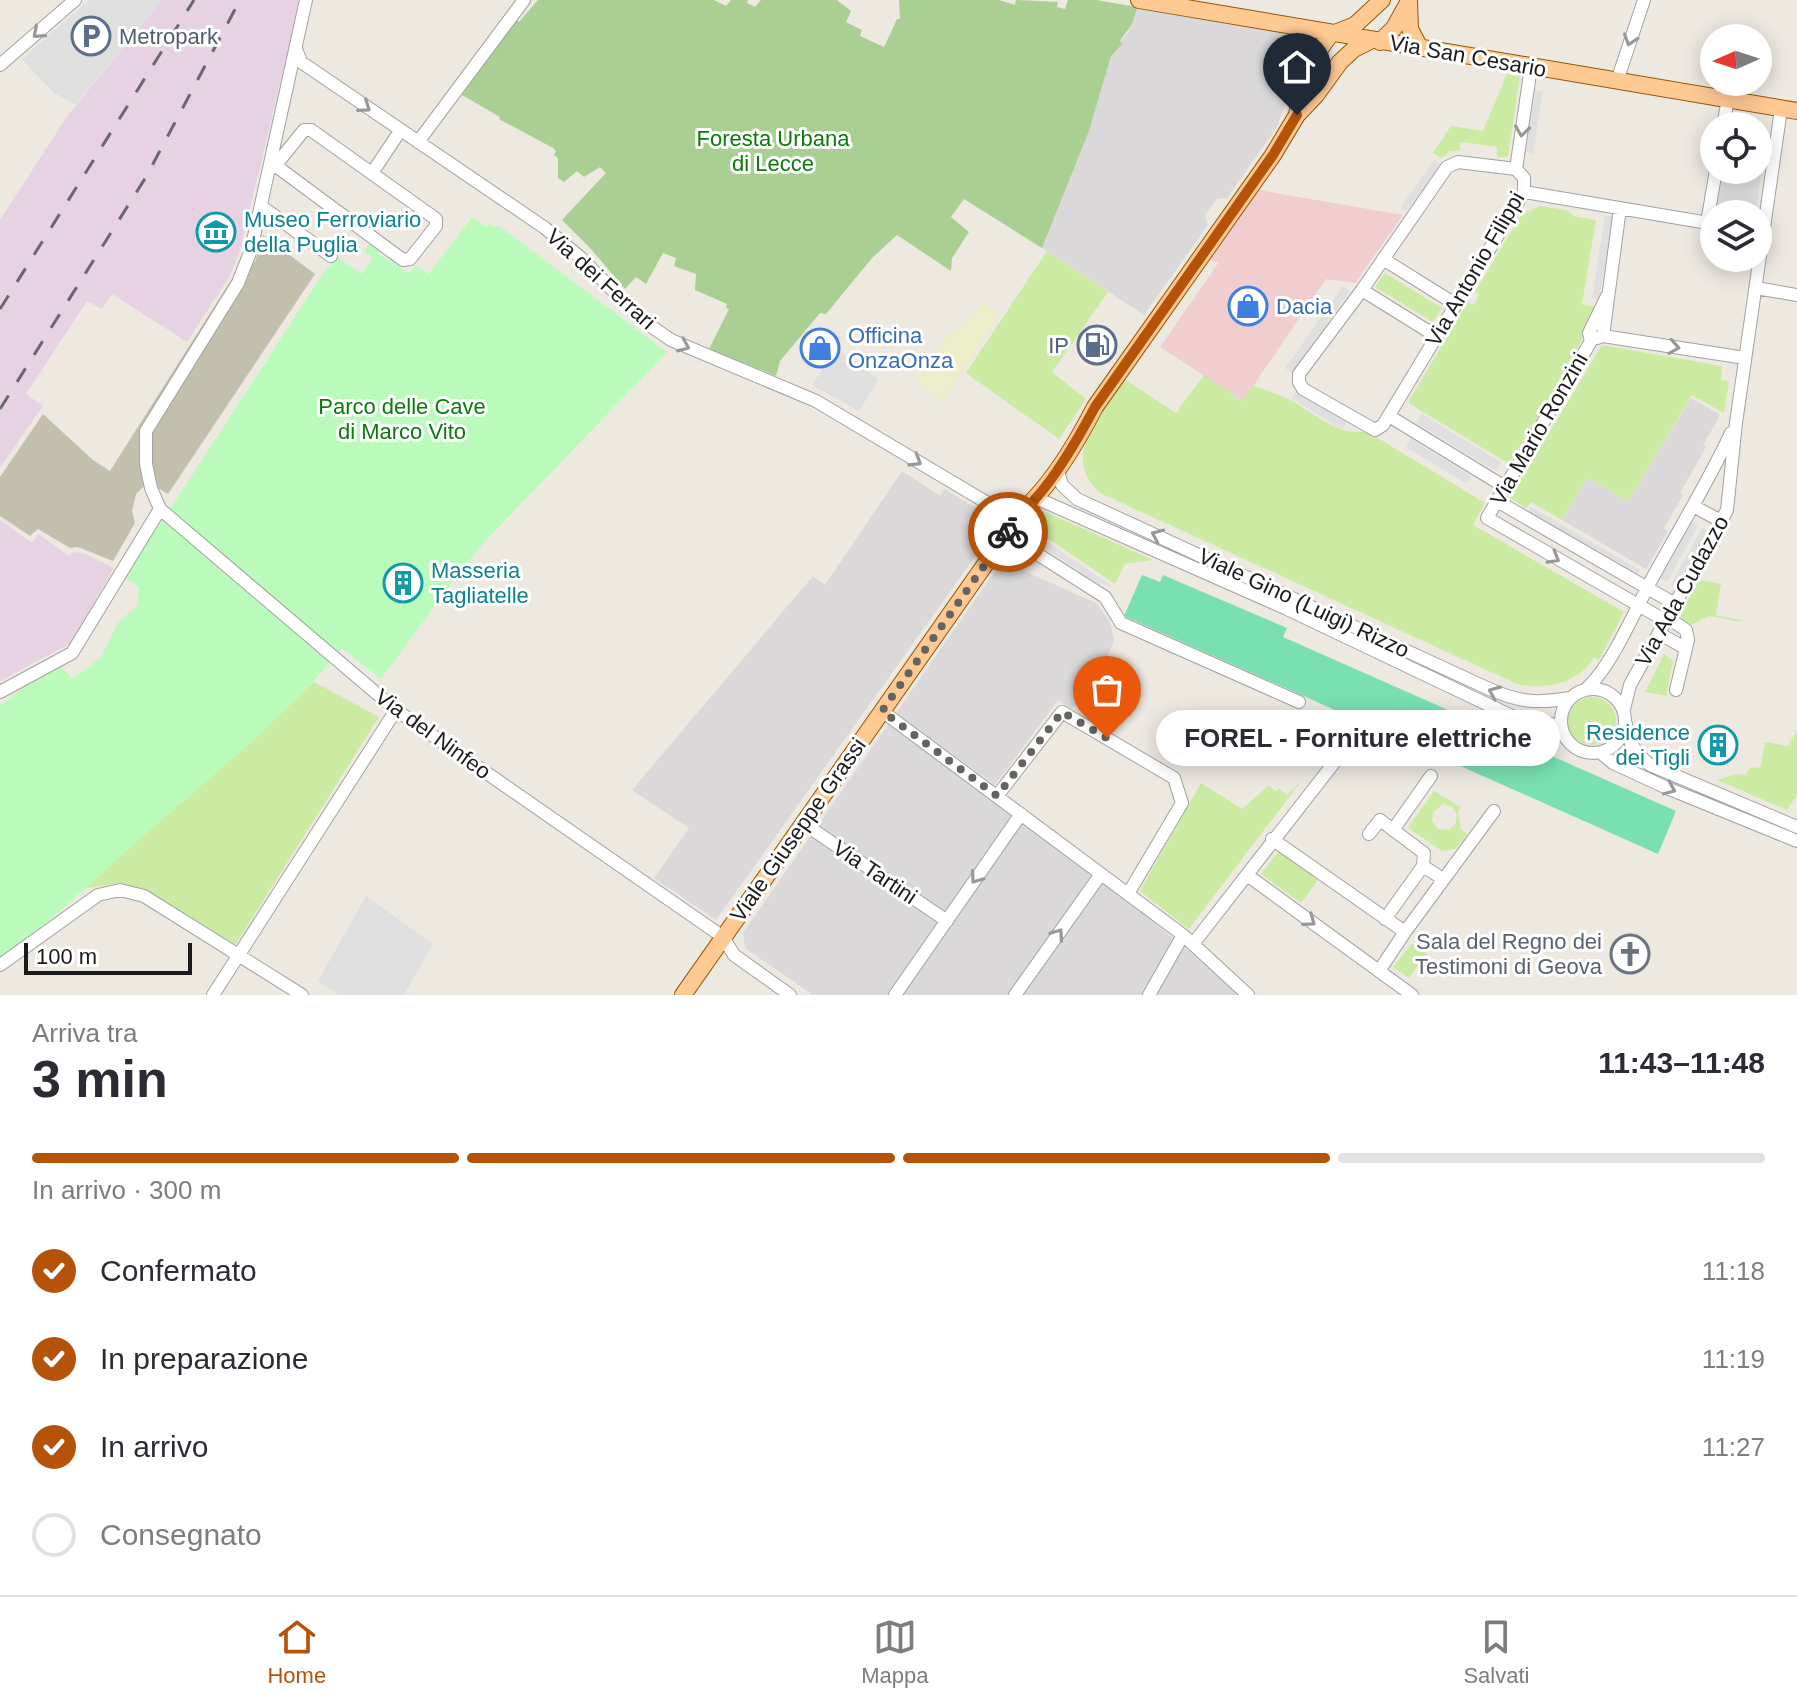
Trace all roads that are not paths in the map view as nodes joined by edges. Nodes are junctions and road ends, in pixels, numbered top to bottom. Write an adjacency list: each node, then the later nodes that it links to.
1 (75, 0): 13 (street, one-way to 13)
2 (306, 0): 10 (street)
3 (524, 0): 21 (street)
4 (1139, 0): 8 (main road, Via San Cesario)
5 (1409, 0): 9 (main road, Viale Giuseppe Grassi); 11 (main road)
6 (1644, 0): 15 (street, one-way to 15)
7 (1382, 1): 8 (main road); 9 (main road)
8 (1331, 34): 9 (main road, Via San Cesario); 12 (main road); 19 (main road, Viale Giuseppe Grassi)
9 (1376, 41): 11 (main road, Via San Cesario); 12 (main road, Viale Giuseppe Grassi)
10 (296, 47): 20 (street, Via dei Ferrari, one-way to 20); 22 (street)
11 (1420, 48): 14 (main road, Via San Cesario)
12 (1340, 62): 19 (main road, Viale Giuseppe Grassi)
13 (0, 65)
14 (1531, 67): 15 (main road, Via San Cesario); 23 (street, Via Antonio Filippi, one-way to 23)
15 (1617, 81): 16 (main road, Via San Cesario)
16 (1728, 99): 17 (main road, Via San Cesario); 18 (street)
17 (1789, 110): 26 (street, Via Ada Cudazzo)
18 (1726, 112)
19 (1297, 115): 40 (main road, Viale Giuseppe Grassi)
20 (400, 131): 21 (street, Via dei Ferrari); 24 (street)
21 (418, 142): 48 (street, Via dei Ferrari, one-way to 48)
22 (272, 163): 24 (street); 24 (street); 27 (street)
23 (1516, 169): 25 (street, Via Antonio Filippi); 31 (street)
24 (372, 173)
25 (1524, 192): 28 (street); 36 (street, Via Antonio Filippi)
26 (1768, 200)
27 (262, 207): 30 (street); 47 (street)
28 (1620, 208): 29 (street); 38 (street, Via Mario Ronzini)
29 (1700, 221)
30 (331, 256)
31 (1383, 259): 34 (street); 36 (street)
32 (1757, 272): 33 (street, Via Ada Cudazzo)
33 (1756, 288): 35 (street); 39 (street, Via Ada Cudazzo)
34 (1362, 290): 37 (street); 41 (street)
35 (1797, 295)
36 (1455, 304): 37 (street, Via Antonio Filippi)
37 (1436, 336): 41 (street, Via Antonio Filippi)
38 (1597, 338): 39 (street, one-way to 39); 44 (street, Via Mario Ronzini)
39 (1745, 358): 42 (street, Via Ada Cudazzo)
40 (1095, 407): 43 (main road, Viale Giuseppe Grassi); 48 (main road, Viale Giuseppe Grassi)
41 (1389, 416): 44 (street)
42 (1736, 423): 46 (street, Via Ada Cudazzo); 49 (street, Via Ada Cudazzo)
43 (1057, 467): 48 (main road, Viale Giuseppe Grassi); 59 (street, Viale Gino (Luigi) Rizzo, one-way to 43)
44 (1505, 487): 45 (street, Via Mario Ronzini)
45 (1497, 501): 50 (street); 52 (street, Via Mario Ronzini, one-way to 52)
46 (1693, 506): 49 (street); 50 (street, Via Ada Cudazzo)
47 (160, 509): 58 (street); 62 (street, Via del Ninfeo)
48 (1020, 515): 60 (street); 63 (main road, Viale Giuseppe Grassi); 65 (street, Viale Gino (Luigi) Rizzo)
49 (1721, 521): 51 (street, Via Ada Cudazzo)
50 (1647, 588): 51 (street); 52 (street, Via Ada Cudazzo)
51 (1675, 604): 53 (street, Via Ada Cudazzo)
52 (1638, 607): 53 (street); 56 (street, Via Ada Cudazzo)
53 (1667, 620): 54 (street, Via Ada Cudazzo); 55 (street)
54 (1660, 634): 55 (street); 61 (street, Via Ada Cudazzo)
55 (1685, 648): 57 (street)
56 (1586, 689): 59 (street, Viale Gino (Luigi) Rizzo); 61 (street)
57 (1676, 690)
58 (0, 692)
59 (1570, 698): 65 (street)
60 (1299, 702)
61 (1624, 709): 64 (street)
62 (396, 710): 86 (street, Via del Ninfeo); 88 (street)
63 (882, 711): 69 (street); 72 (main road, Viale Giuseppe Grassi)
64 (1626, 724): 67 (street); 73 (street)
65 (1561, 726): 67 (street)
66 (1351, 741): 76 (street)
67 (1601, 753): 77 (street, one-way to 77)
68 (1431, 776): 74 (street)
69 (997, 796): 71 (street); 82 (street)
70 (1494, 811): 81 (street)
71 (1021, 814): 79 (street); 84 (street, one-way to 84)
72 (803, 823): 84 (street, Via Tartini); 86 (main road, Viale Giuseppe Grassi)
73 (1797, 827)
74 (1393, 830): 75 (street); 78 (street)
75 (1369, 834)
76 (1272, 839): 80 (street); 83 (street)
77 (1797, 841)
78 (1423, 866): 81 (street); 83 (street)
79 (1101, 874): 82 (street); 96 (street, one-way to 79)
80 (1247, 875): 87 (street); 90 (street, one-way to 90)
81 (1443, 879): 85 (street)
82 (1128, 894): 87 (street)
83 (1385, 919): 85 (street)
84 (947, 921): 95 (street)
85 (1405, 932): 90 (street)
86 (723, 937): 93 (main road, Viale Giuseppe Grassi); 94 (street, Via del Ninfeo)
87 (1188, 940): 97 (street); 98 (street)
88 (238, 955): 89 (street); 91 (street); 92 (street)
89 (0, 965)
90 (1379, 971): 99 (street)
91 (213, 995)
92 (302, 995)
93 (683, 995)
94 (790, 995)
95 (895, 995)
96 (1015, 995)
97 (1149, 995)
98 (1248, 995)
99 (1412, 995)

